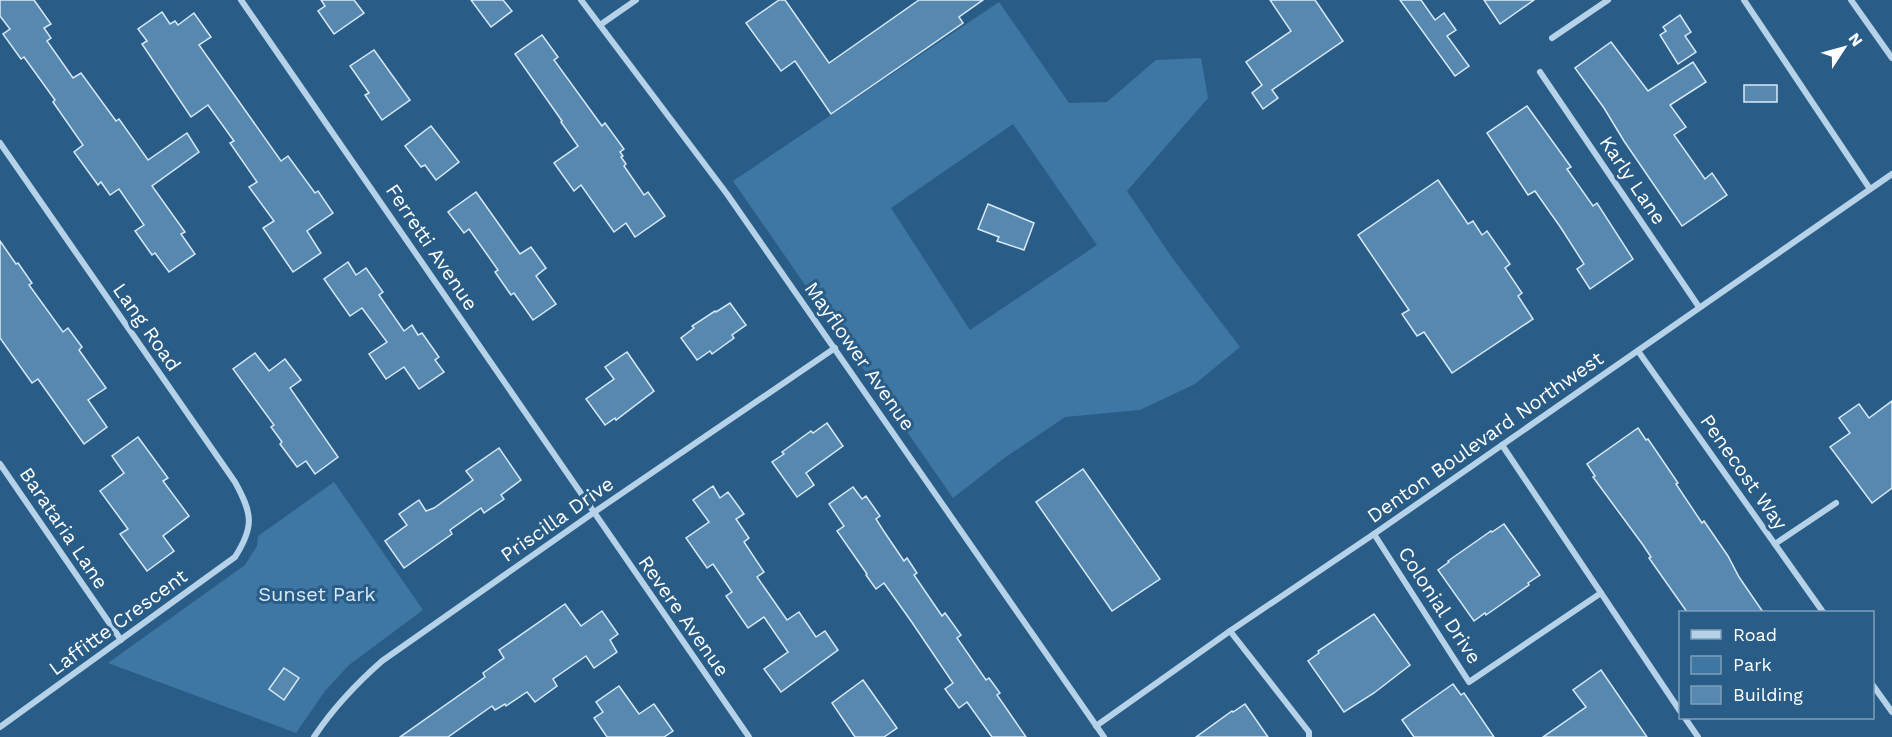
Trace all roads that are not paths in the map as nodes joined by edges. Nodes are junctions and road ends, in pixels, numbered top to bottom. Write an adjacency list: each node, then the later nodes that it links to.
1 (241, 0): 20 (street, Ferretti Avenue)
2 (581, 0): 7 (street, Mayflower Avenue)
3 (636, 0): 7 (street)
4 (1608, 0): 8 (street)
5 (1744, 0): 13 (street)
6 (1851, 0): 9 (street)
7 (600, 25): 15 (street, Mayflower Avenue)
8 (1552, 38)
9 (1892, 58)
10 (1540, 72): 14 (street, Karly Lane)
11 (0, 143): 22 (street, Lang Road)
12 (1892, 174): 13 (street, Denton Boulevard Northwest)
13 (1870, 189): 14 (street, Denton Boulevard Northwest)
14 (1699, 307): 16 (street, Denton Boulevard Northwest)
15 (835, 348): 20 (street, Priscilla Drive); 32 (street, Mayflower Avenue)
16 (1638, 351): 17 (street, Denton Boulevard Northwest); 23 (street, Penecost Way)
17 (1502, 445): 21 (street, Denton Boulevard Northwest); 24 (street)
18 (0, 464): 27 (street, Barataria Lane)
19 (1836, 503): 23 (street)
20 (593, 513): 34 (street, Priscilla Drive); 35 (street, Revere Avenue)
21 (1374, 534): 24 (street, Colonial Drive); 26 (street, Denton Boulevard Northwest)
22 (247, 536): 27 (street, Laffitte Crescent)
23 (1775, 544): 25 (street, Penecost Way)
24 (1601, 593): 29 (street)
25 (1822, 611)
26 (1230, 631): 32 (street, Denton Boulevard Northwest); 37 (street)
27 (121, 640): 33 (street, Laffitte Crescent)
28 (1874, 687): 30 (street)
29 (1679, 710)
30 (1892, 712)
31 (1686, 719): 38 (street)
32 (1096, 726): 36 (street, Mayflower Avenue)
33 (0, 727)
34 (315, 737)
35 (749, 737)
36 (1104, 737)
37 (1310, 737)
38 (1698, 737)

